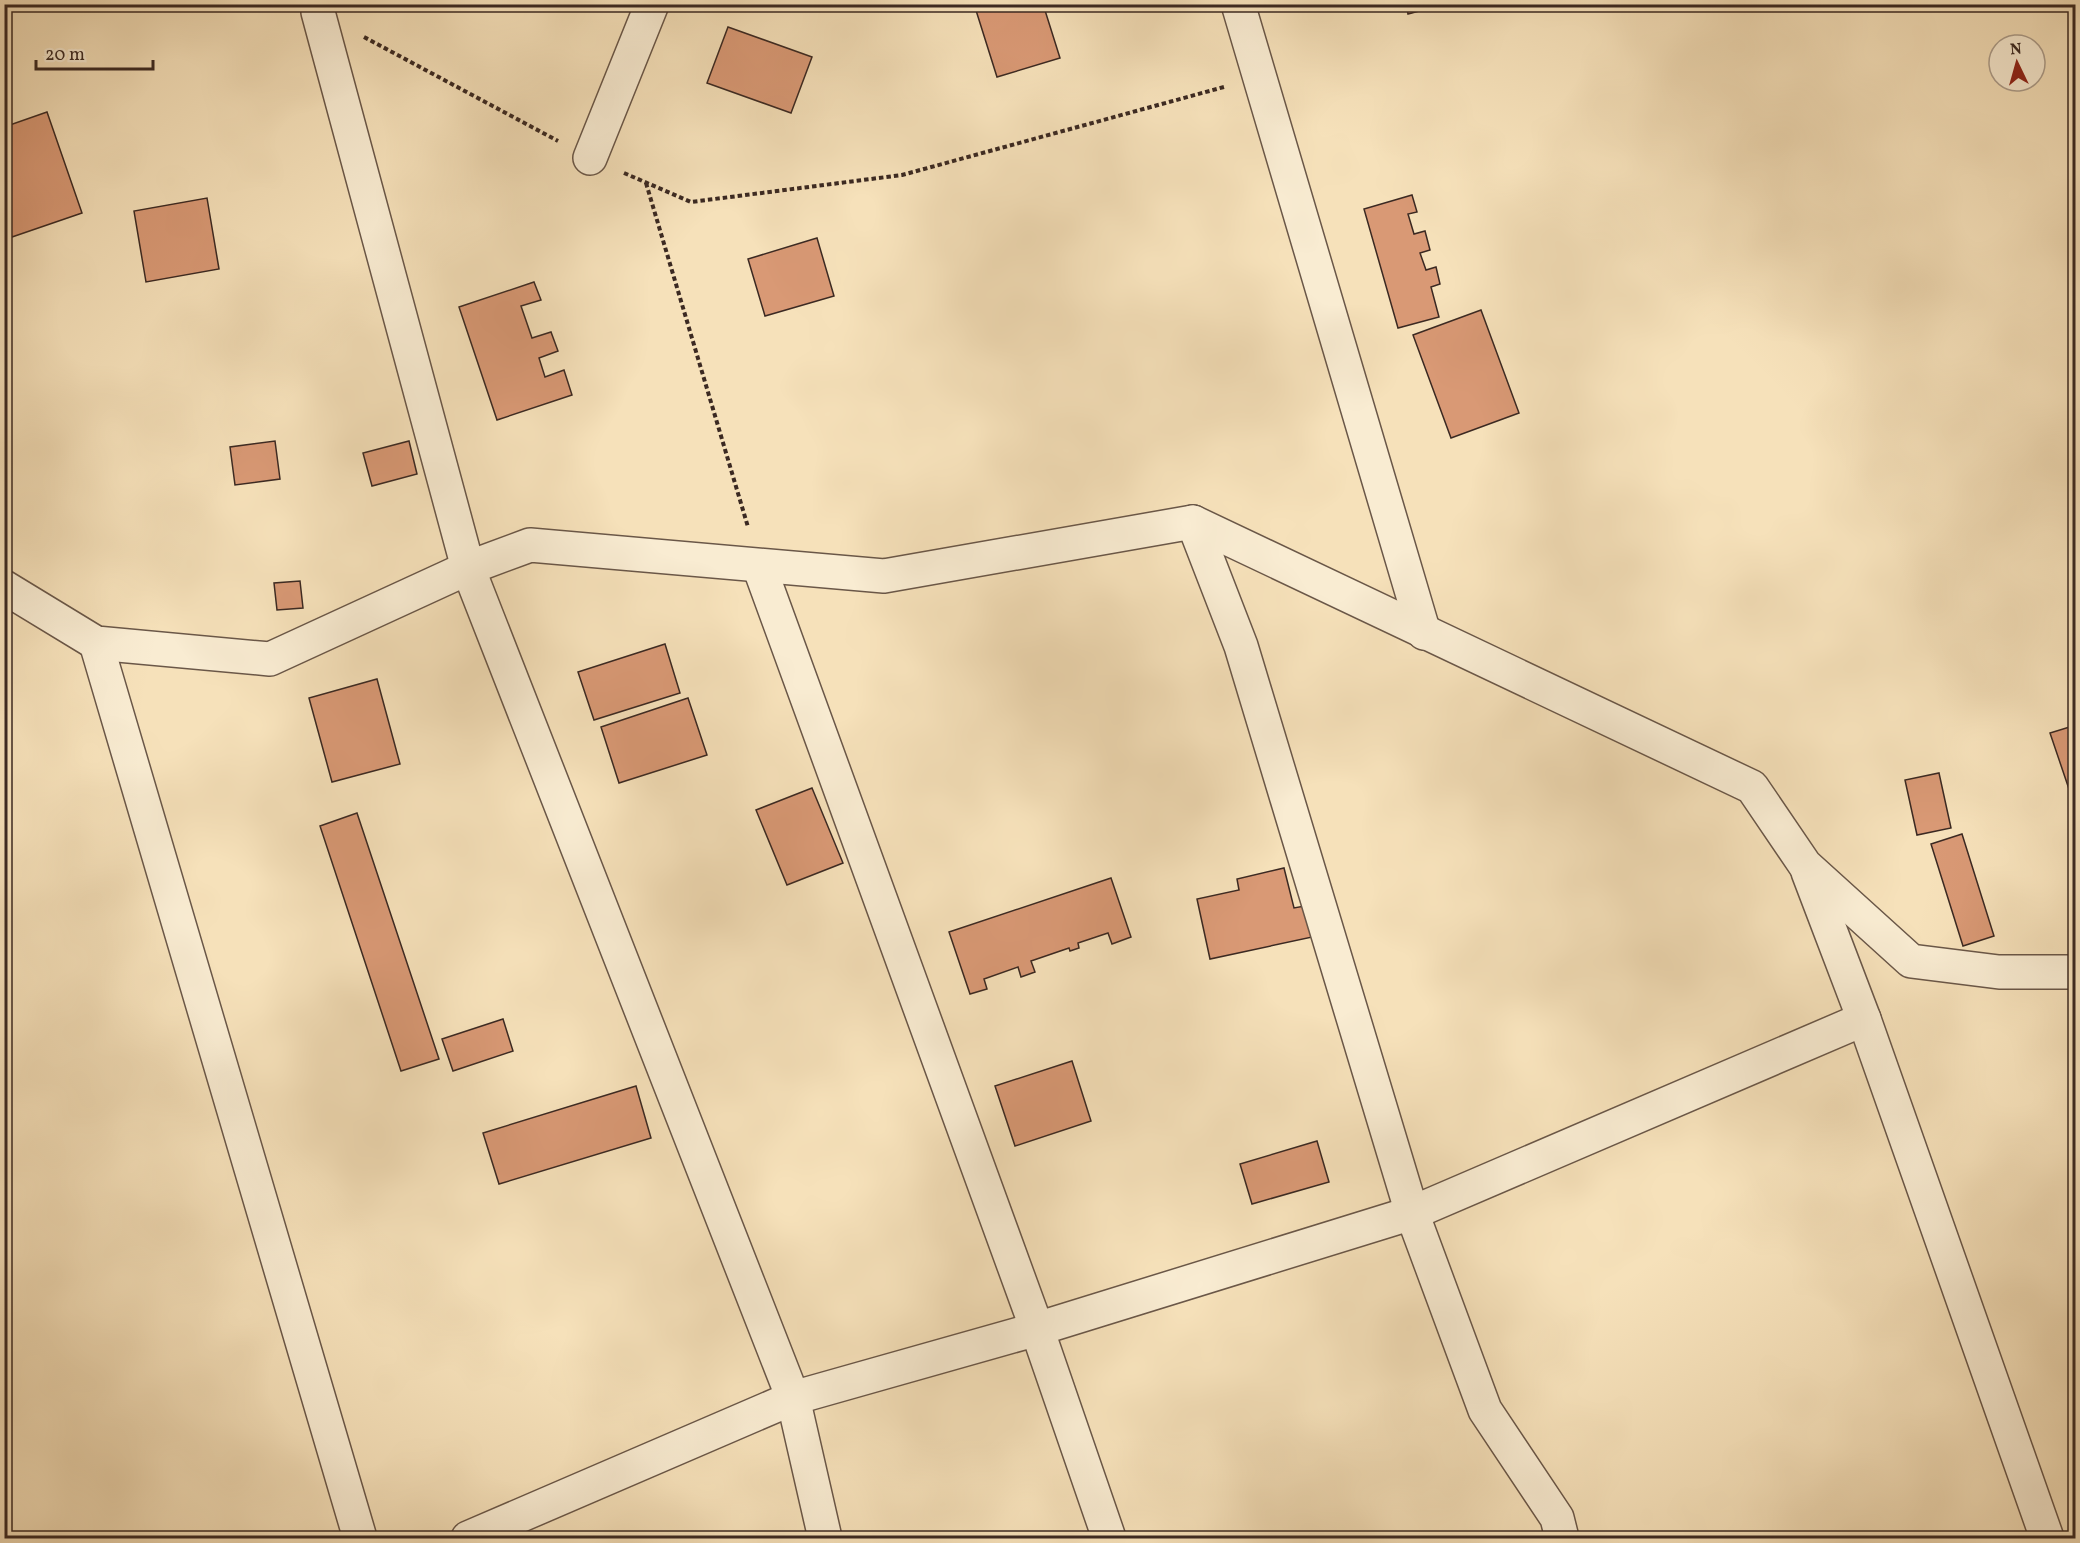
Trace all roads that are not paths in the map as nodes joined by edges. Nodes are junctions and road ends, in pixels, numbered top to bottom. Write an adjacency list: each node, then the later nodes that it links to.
1 (652, 4): 4 (street)
2 (1238, 4): 9 (street)
3 (318, 8): 7 (street)
4 (590, 158)
5 (1193, 522): 6 (street); 9 (street); 14 (street)
6 (759, 566): 7 (street); 15 (street)
7 (468, 568): 10 (street); 16 (street)
8 (4, 587): 10 (street)
9 (1424, 633): 11 (street)
10 (96, 643): 17 (street)
11 (1805, 865): 12 (street); 13 (street)
12 (2076, 972)
13 (1864, 1018): 14 (street); 22 (street)
14 (1412, 1213): 15 (street); 21 (street)
15 (1037, 1329): 16 (street); 20 (street)
16 (793, 1398): 18 (street); 19 (street)
17 (360, 1539)
18 (468, 1539)
19 (825, 1539)
20 (1109, 1539)
21 (1562, 1539)
22 (2047, 1539)

